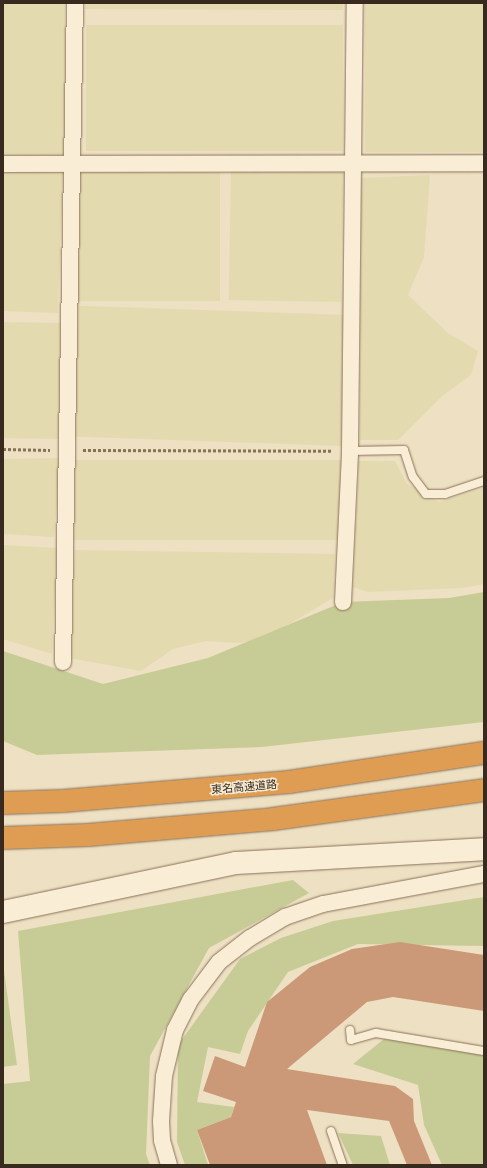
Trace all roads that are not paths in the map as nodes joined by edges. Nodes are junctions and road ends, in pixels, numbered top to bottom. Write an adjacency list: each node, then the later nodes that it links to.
1 (75, 3): 5 (street)
2 (355, 3): 6 (street)
3 (484, 163): 6 (street)
4 (3, 164): 5 (street)
5 (72, 164): 6 (street); 10 (street)
6 (353, 164): 7 (street)
7 (350, 451): 8 (lane); 9 (street)
8 (484, 481)
9 (344, 602)
10 (63, 662)
11 (484, 753): 13 (highway, 東名高速道路)
12 (484, 790): 14 (highway)
13 (3, 803)
14 (3, 838)
15 (484, 850): 17 (street)
16 (484, 874): 21 (street)
17 (3, 912)
18 (350, 1030): 19 (lane)
19 (484, 1051)
20 (331, 1131): 22 (lane)
21 (170, 1165)
22 (343, 1165)

